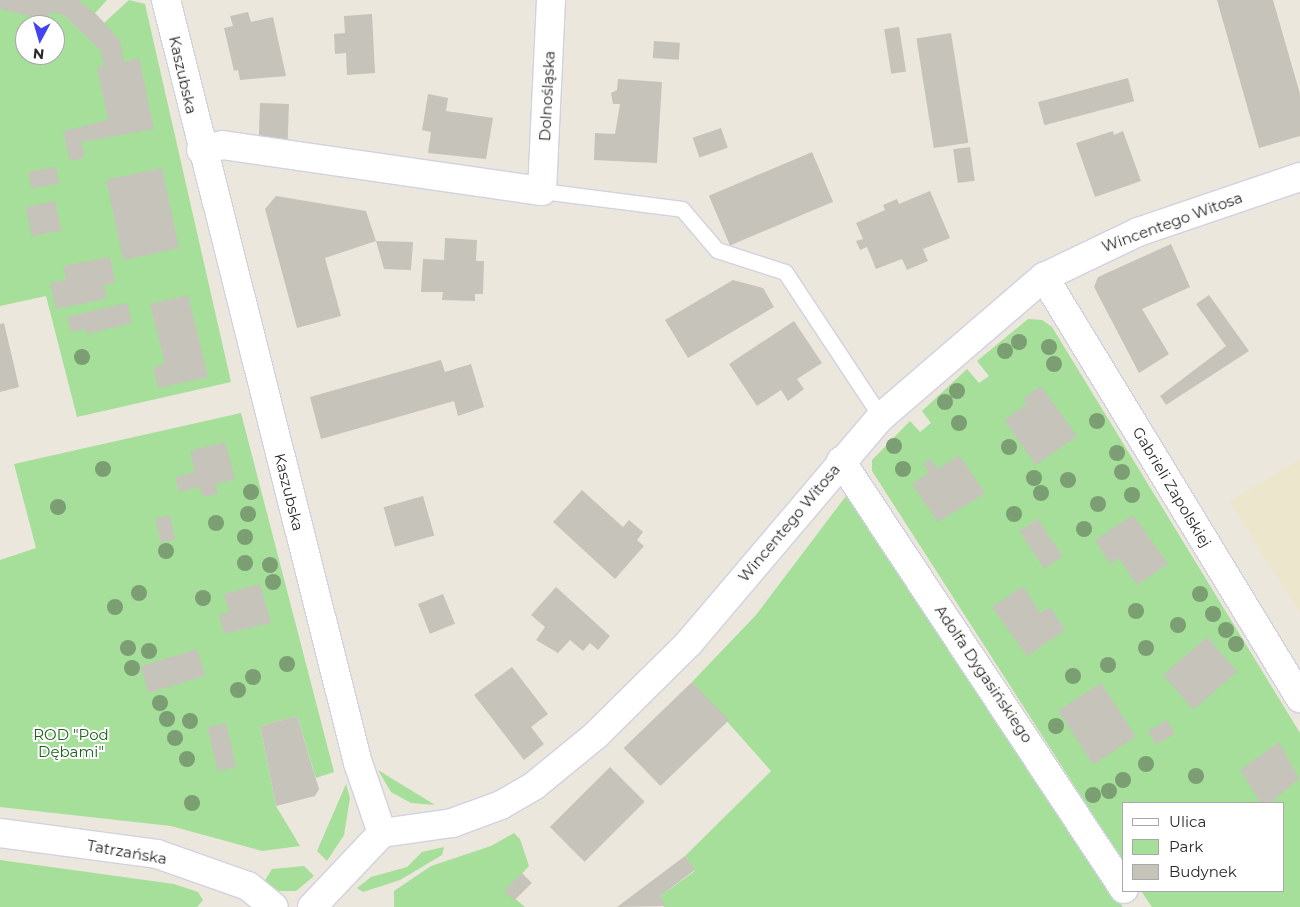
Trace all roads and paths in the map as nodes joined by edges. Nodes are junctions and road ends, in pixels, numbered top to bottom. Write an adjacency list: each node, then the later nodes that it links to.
1 (166, 0): 3 (street, Kaszubska)
2 (551, 0): 5 (street, Dolnośląska)
3 (200, 150): 5 (street); 11 (street, Kaszubska)
4 (1300, 177): 6 (street, Wincentego Witosa)
5 (542, 191): 7 (lane)
6 (1044, 277): 7 (street, Wincentego Witosa); 9 (street, Gabrieli Zapolskiej)
7 (880, 417): 8 (street, Wincentego Witosa)
8 (841, 461): 11 (street, Wincentego Witosa); 12 (street, Adolfa Dygasińskiego)
9 (1300, 698)
10 (0, 833): 14 (street, Tatrzańska)
11 (382, 834): 15 (street)
12 (1122, 887)
13 (1125, 892): 16 (street, Adolfa Dygasińskiego)
14 (274, 907)
15 (312, 907)
16 (1135, 907)

